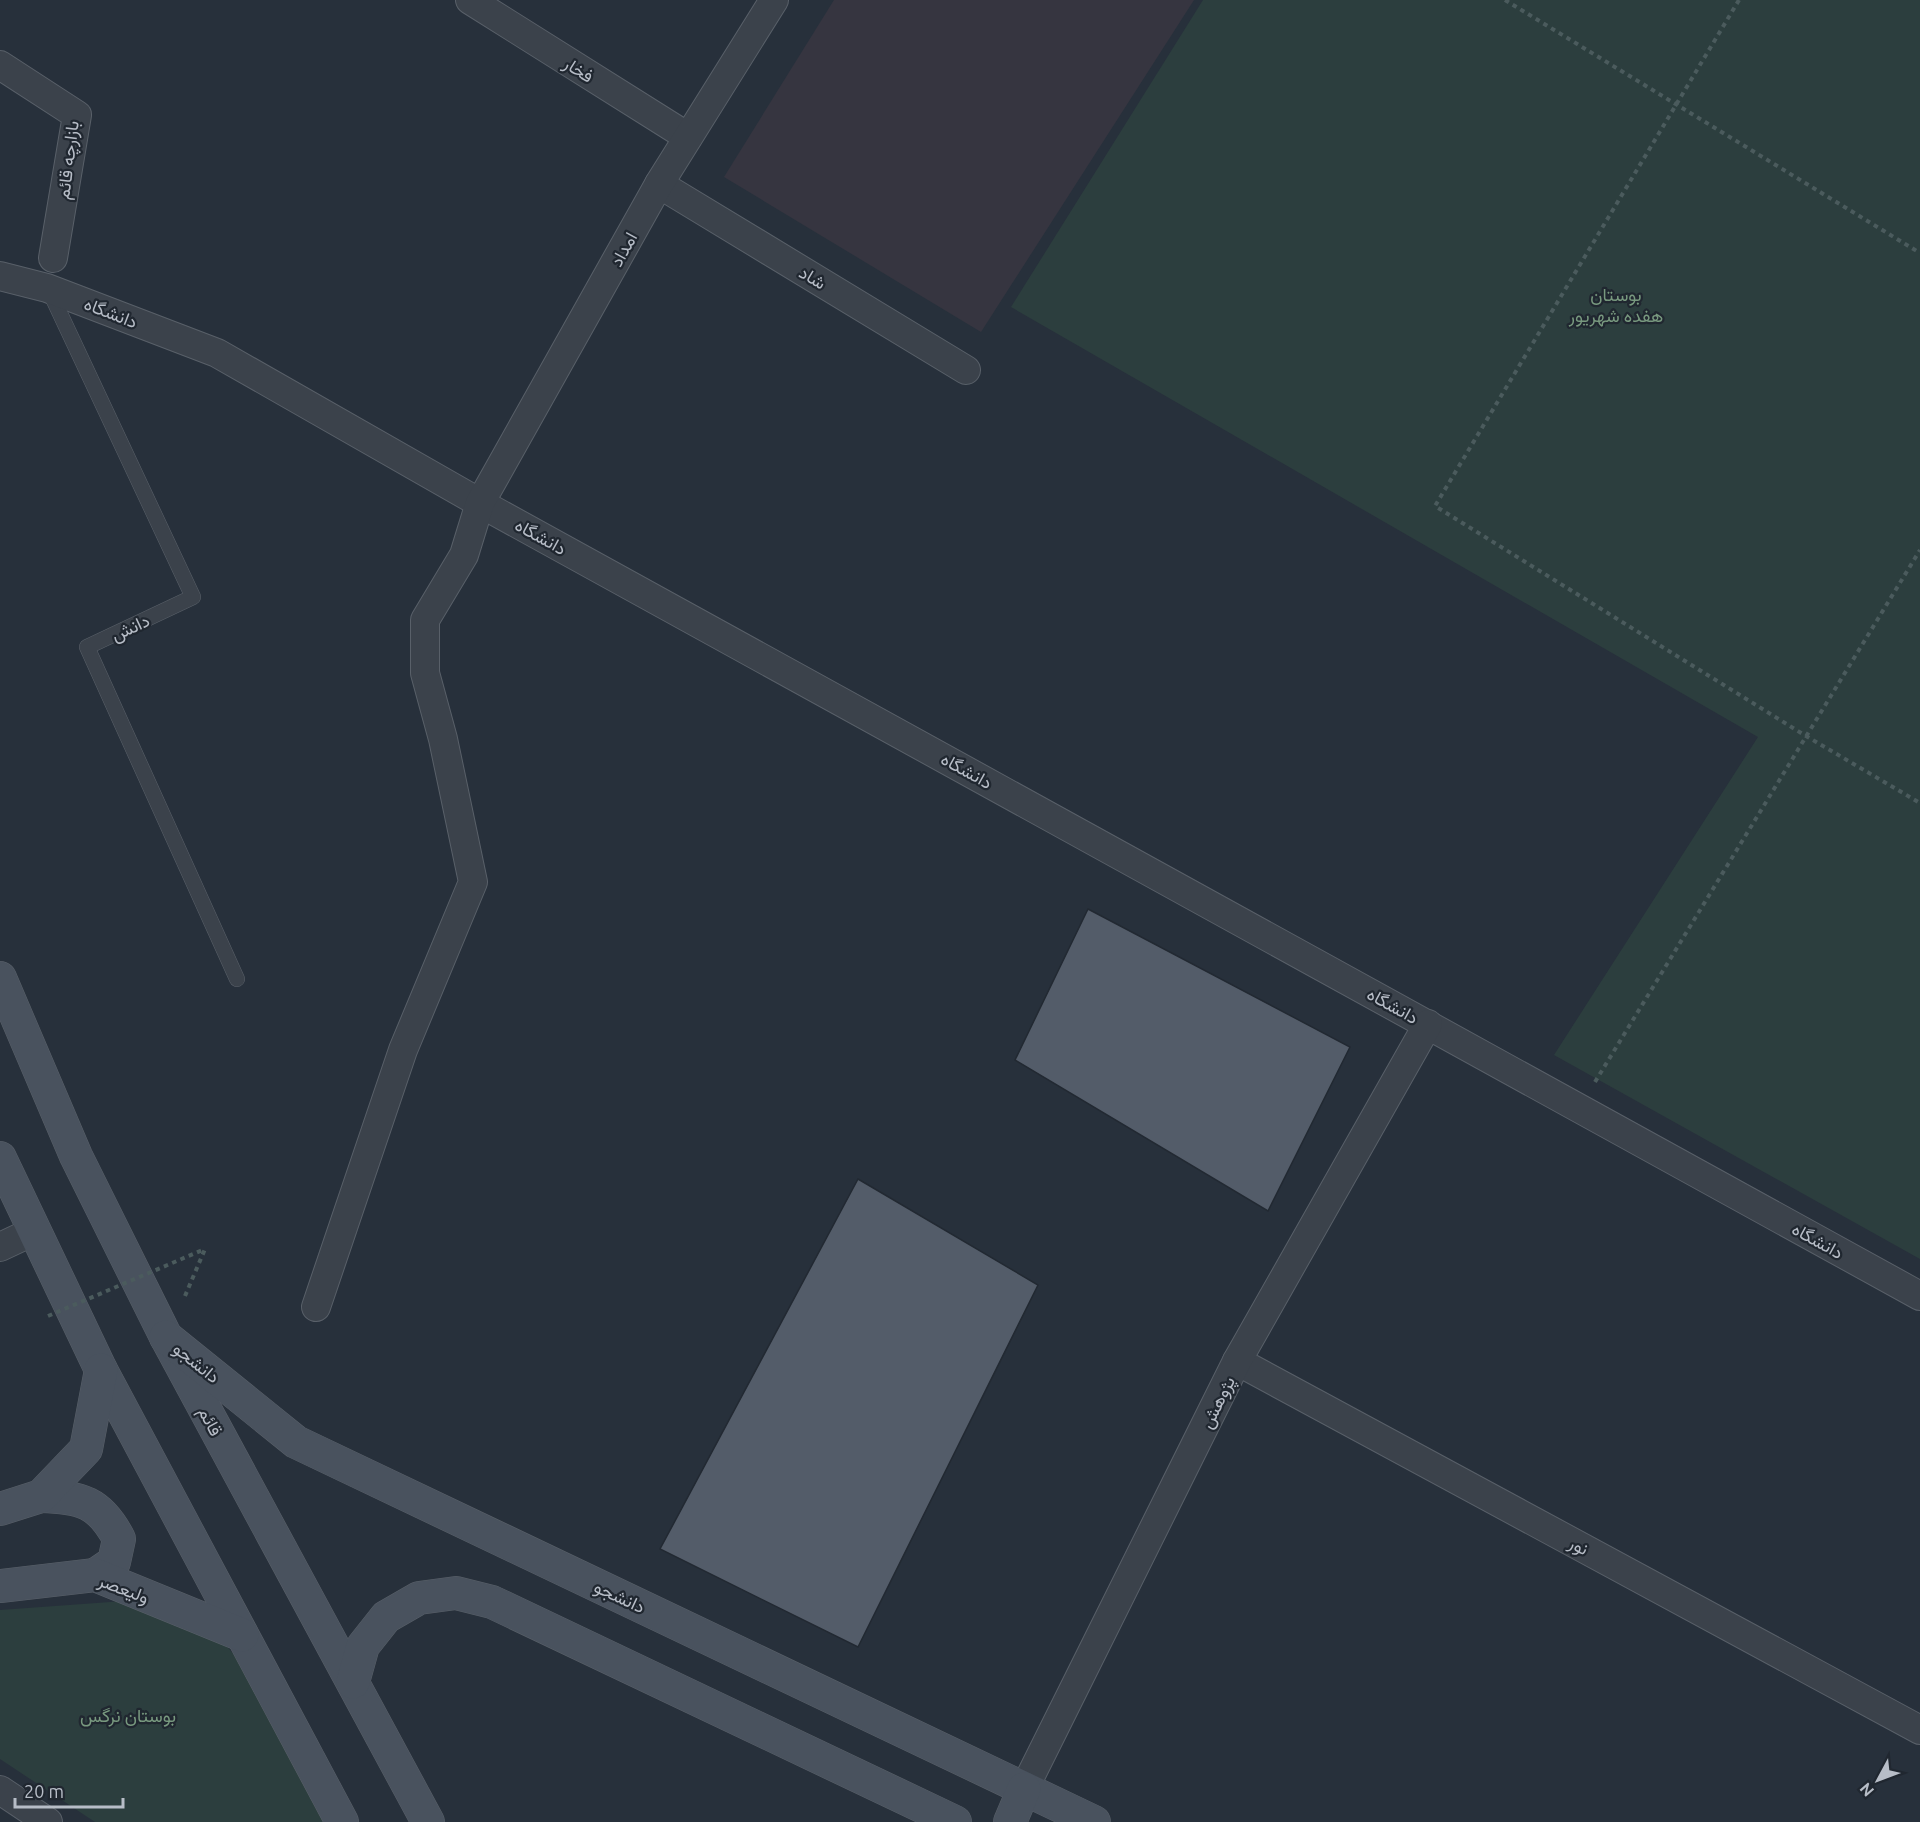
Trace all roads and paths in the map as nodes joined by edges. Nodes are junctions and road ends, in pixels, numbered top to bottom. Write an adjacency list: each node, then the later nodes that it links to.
1 (470, 0): 7 (street, فخار)
2 (774, 0): 7 (street, امداد)
3 (1505, 0): 6 (path)
4 (1739, 0): 6 (path)
5 (0, 65): 10 (street, بازارچه قائم)
6 (1677, 105): 9 (path); 16 (path)
7 (688, 137): 8 (street, امداد)
8 (659, 184): 13 (street, شاد); 14 (street, امداد)
9 (1920, 253)
10 (52, 258)
11 (0, 276): 12 (street, دانشگاه)
12 (47, 288): 14 (street, دانشگاه); 19 (lane, دانش)
13 (966, 370)
14 (480, 503): 20 (street, دانشگاه); 27 (street, امداد)
15 (1920, 550): 16 (path)
16 (1806, 736): 17 (path); 21 (path)
17 (1920, 803)
18 (0, 978): 29 (main road, قائم)
19 (237, 979)
20 (1428, 1024): 21 (street, دانشگاه); 30 (street, پژوهش)
21 (1579, 1108): 26 (street, دانشگاه)
22 (0, 1158): 23 (main road)
23 (34, 1231): 24 (street); 31 (main road)
24 (0, 1247)
25 (205, 1249): 28 (path, bridge)
26 (1920, 1296)
27 (316, 1307)
28 (48, 1316)
29 (166, 1337): 37 (main road, قائم); 39 (main road, دانشجو)
30 (1237, 1361): 38 (street, نور); 39 (street, پژوهش)
31 (101, 1370): 32 (main road); 36 (main road)
32 (41, 1496): 33 (main road); 34 (main road)
33 (0, 1509)
34 (95, 1575): 35 (main road, ولیعصر); 36 (main road, ولیعصر)
35 (0, 1586)
36 (242, 1635): 42 (main road)
37 (352, 1682): 43 (main road, قائم); 44 (main road)
38 (1920, 1730)
39 (1024, 1789): 45 (main road); 46 (main road, دانشجو)
40 (0, 1790): 41 (street)
41 (48, 1822)
42 (342, 1822)
43 (428, 1822)
44 (955, 1822)
45 (1010, 1822)
46 (1094, 1822)

